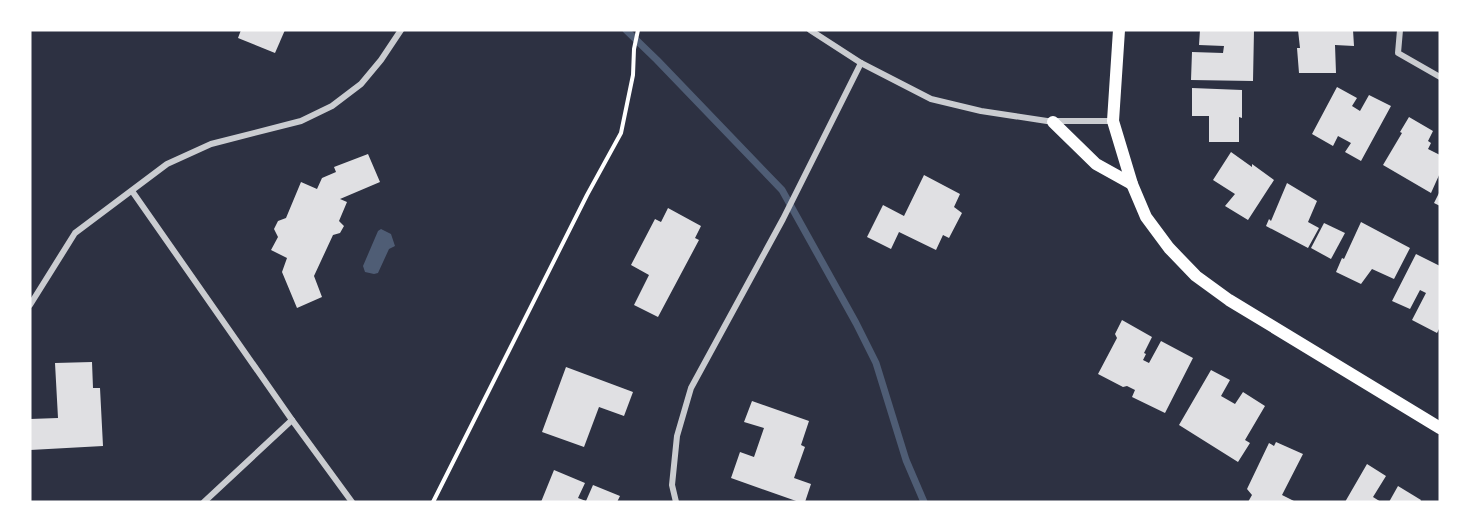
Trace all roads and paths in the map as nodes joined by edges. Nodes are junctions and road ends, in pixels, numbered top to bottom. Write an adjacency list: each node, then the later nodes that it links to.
1 (401, 30): 11 (street)
2 (810, 30): 6 (street)
3 (1119, 30): 8 (main road)
4 (1400, 30): 7 (street)
5 (638, 32): 17 (path)
6 (861, 63): 9 (street); 18 (street)
7 (1440, 77)
8 (1113, 121): 9 (street); 10 (main road)
9 (1053, 122): 10 (main road)
10 (1132, 184): 14 (main road)
11 (132, 190): 12 (street); 13 (street)
12 (30, 305)
13 (292, 420): 15 (street); 16 (street)
14 (1440, 428)
15 (204, 502)
16 (352, 502)
17 (433, 502)
18 (676, 502)

